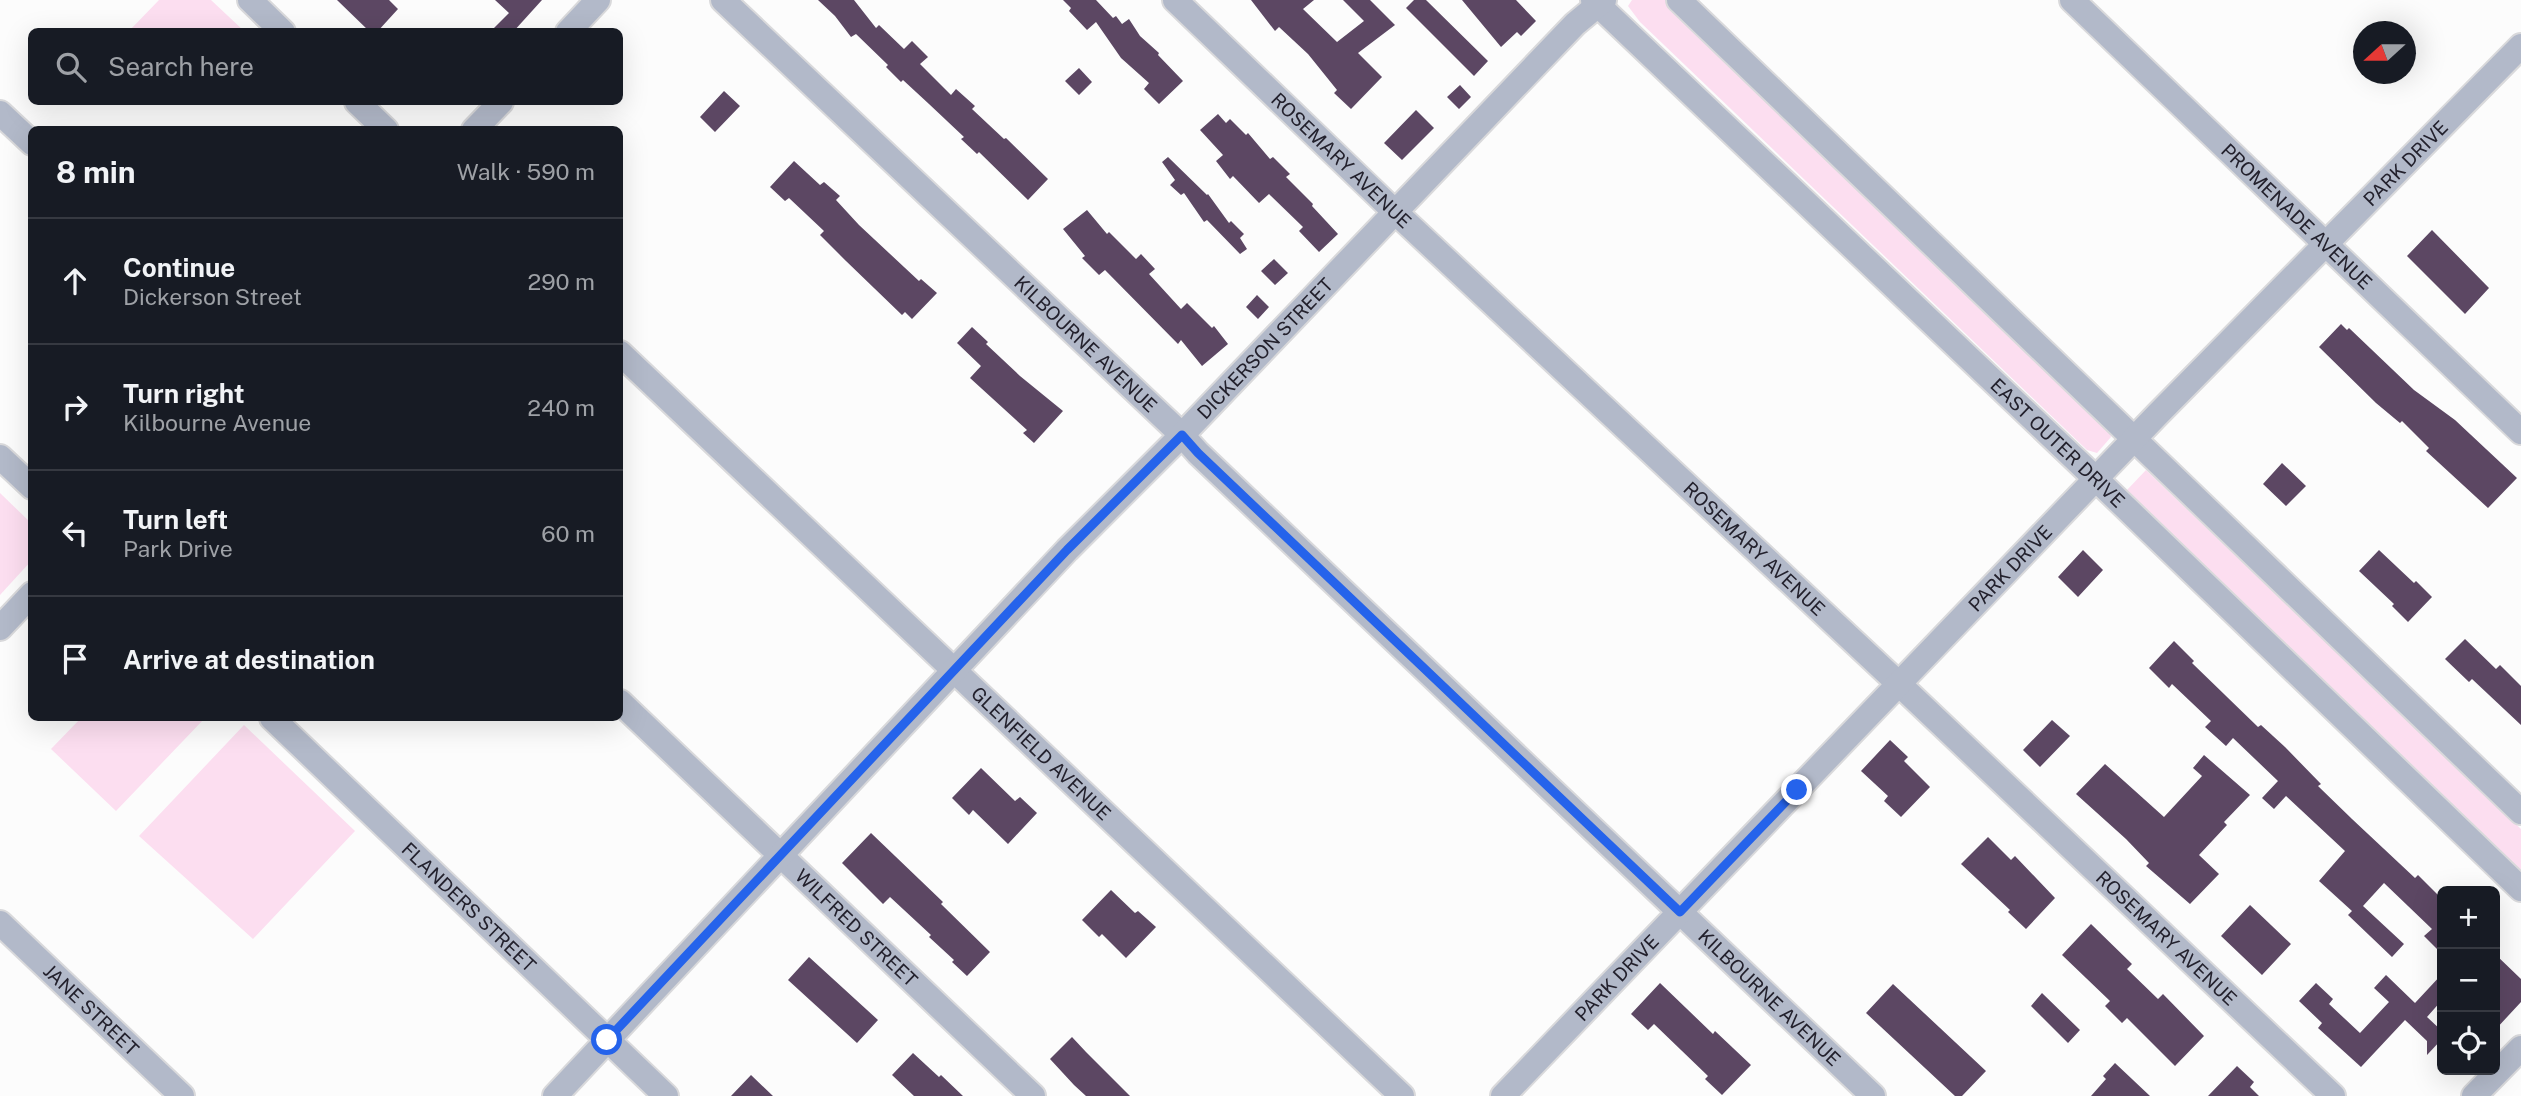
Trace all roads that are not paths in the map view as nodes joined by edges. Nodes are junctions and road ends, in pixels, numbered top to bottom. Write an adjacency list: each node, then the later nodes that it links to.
1 (250, 0): 8 (street)
2 (598, 0): 9 (street)
3 (723, 0): 21 (street, KILBOURNE AVENUE)
4 (1175, 0): 17 (street, ROSEMARY AVENUE)
5 (1679, 0): 22 (street)
6 (2072, 0): 18 (street, PROMENADE AVENUE)
7 (1598, 2): 17 (street, DICKERSON STREET); 24 (street, EAST OUTER DRIVE)
8 (279, 28)
9 (572, 28)
10 (2521, 46): 18 (street, PARK DRIVE)
11 (359, 105): 14 (street)
12 (498, 105): 15 (street)
13 (0, 113): 16 (street)
14 (382, 126)
15 (478, 126)
16 (28, 139)
17 (1394, 211): 21 (street, DICKERSON STREET); 29 (street, ROSEMARY AVENUE)
18 (2326, 244): 20 (street, PROMENADE AVENUE); 22 (street, PARK DRIVE)
19 (623, 356): 28 (street, GLENFIELD AVENUE)
20 (2521, 432)
21 (1182, 435): 28 (street, DICKERSON STREET); 35 (street, KILBOURNE AVENUE)
22 (2134, 439): 24 (street, PARK DRIVE); 32 (street)
23 (0, 457): 25 (street)
24 (2096, 479): 29 (street, PARK DRIVE); 34 (street, EAST OUTER DRIVE)
25 (28, 483)
26 (28, 598): 27 (street)
27 (0, 628)
28 (953, 671): 33 (street, DICKERSON STREET); 43 (street, GLENFIELD AVENUE)
29 (1899, 684): 35 (street, PARK DRIVE); 46 (street, ROSEMARY AVENUE)
30 (623, 705): 33 (street, WILFRED STREET)
31 (275, 721): 37 (street, FLANDERS STREET)
32 (2521, 812)
33 (780, 856): 37 (street, DICKERSON STREET); 42 (street, WILFRED STREET)
34 (2521, 889)
35 (1680, 912): 44 (street, PARK DRIVE); 45 (street, KILBOURNE AVENUE)
36 (0, 923): 39 (street, JANE STREET)
37 (607, 1040): 40 (street, DICKERSON STREET); 41 (street, FLANDERS STREET)
38 (2521, 1048): 47 (street)
39 (182, 1096)
40 (555, 1096)
41 (666, 1096)
42 (1033, 1096)
43 (1402, 1096)
44 (1503, 1096)
45 (1873, 1096)
46 (2333, 1096)
47 (2474, 1096)

